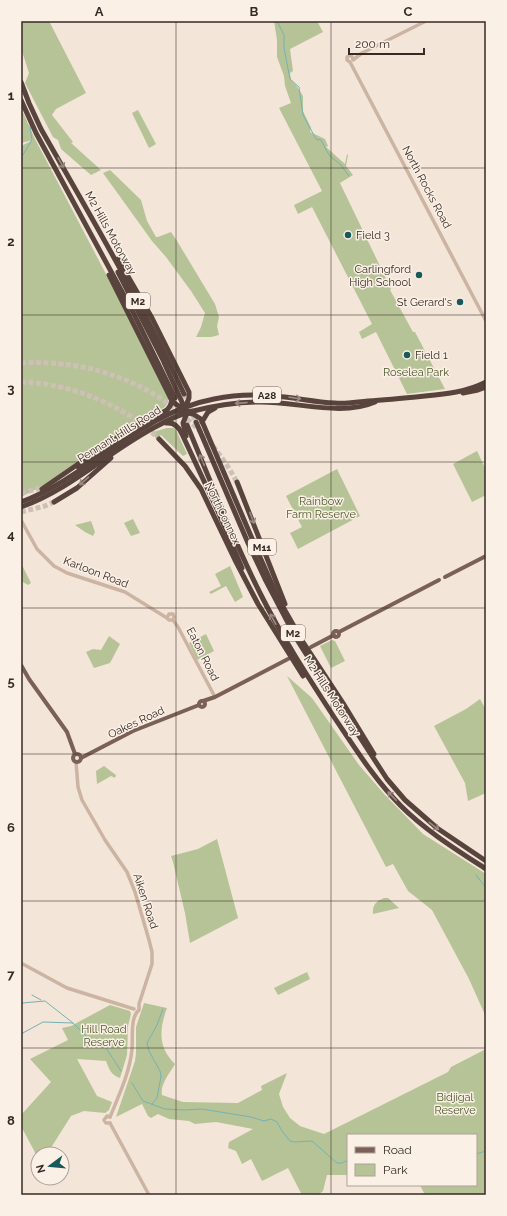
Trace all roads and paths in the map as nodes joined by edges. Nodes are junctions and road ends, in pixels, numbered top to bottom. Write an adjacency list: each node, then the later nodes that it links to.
1 (426, 21): 8 (street, North Rocks Road)
2 (21, 82): 5 (highway, M2 Hills Motorway / M2, one-way to 5)
3 (21, 100): 4 (highway, M2 Hills Motorway / M2)
4 (75, 206): 6 (highway, M2 Hills Motorway / M2); 14 (highway, M2)
5 (87, 211): 7 (highway); 11 (highway, M2); 13 (highway, M2 Hills Motorway / M2)
6 (85, 224): 7 (highway); 14 (highway, M2 Hills Motorway / M2)
7 (139, 312): 20 (highway)
8 (486, 321)
9 (486, 382): 12 (highway, Pennant Hills Road / A28)
10 (486, 387): 12 (highway, Pennant Hills Road / A28)
11 (187, 389): 16 (highway); 20 (highway)
12 (452, 393): 15 (highway, Pennant Hills Road / A28)
13 (184, 394)
14 (174, 400): 20 (highway); 21 (highway)
15 (376, 402): 18 (highway, Pennant Hills Road / A28); 19 (highway, Pennant Hills Road / A28)
16 (198, 403): 18 (highway, Pennant Hills Road / A28, one-way to 18); 20 (highway, Pennant Hills Road / A28)
17 (224, 404): 19 (highway, Pennant Hills Road / A28, one-way to 17); 20 (highway, Pennant Hills Road / A28); 25 (highway)
18 (345, 404): 19 (highway)
19 (354, 408)
20 (185, 409): 22 (highway, Pennant Hills Road / A28); 25 (highway); 31 (highway, M2)
21 (164, 414): 22 (highway, Pennant Hills Road / A28); 23 (highway); 28 (highway); 34 (highway, Pennant Hills Road / A28)
22 (177, 414): 26 (highway, Pennant Hills Road / A28)
23 (144, 421): 28 (highway); 34 (highway)
24 (196, 422): 50 (highway, M2 Hills Motorway / M2)
25 (202, 422): 41 (highway, M2)
26 (163, 423): 30 (highway, Pennant Hills Road / A28); 31 (highway)
27 (187, 425): 46 (highway, M2 Hills Motorway / M2, one-way to 27)
28 (134, 430): 32 (highway)
29 (160, 439): 39 (highway, NorthConnex / M11)
30 (124, 446): 35 (highway, one-way to 35); 36 (highway, Pennant Hills Road / A28)
31 (189, 448): 39 (highway, M2)
32 (78, 467)
33 (237, 482): 41 (highway, NorthConnex / M11, one-way to 41)
34 (22, 501)
35 (54, 502)
36 (21, 507)
37 (21, 520): 40 (street, Karloon Road)
38 (486, 556): 42 (main road)
39 (258, 604): 46 (highway, M2)
40 (173, 620): 45 (street, Eaton Road)
41 (303, 642): 50 (highway, M2 Hills Motorway / M2)
42 (310, 647)
43 (288, 659): 45 (main road)
44 (21, 665): 47 (main road)
45 (214, 698): 48 (main road, Oakes Road)
46 (357, 752): 52 (highway, M2 Hills Motorway / M2, one-way to 46)
47 (75, 754): 48 (main road); 49 (main road)
48 (81, 758): 49 (main road)
49 (76, 762): 54 (street, Aiken Road)
50 (387, 779): 51 (highway, M2 Hills Motorway / M2, one-way to 51)
51 (484, 860)
52 (486, 869)
53 (21, 963): 54 (street)
54 (136, 1009): 55 (street, Aiken Road)
55 (110, 1117): 56 (street); 56 (street)
56 (110, 1123): 57 (street)
57 (149, 1195)

